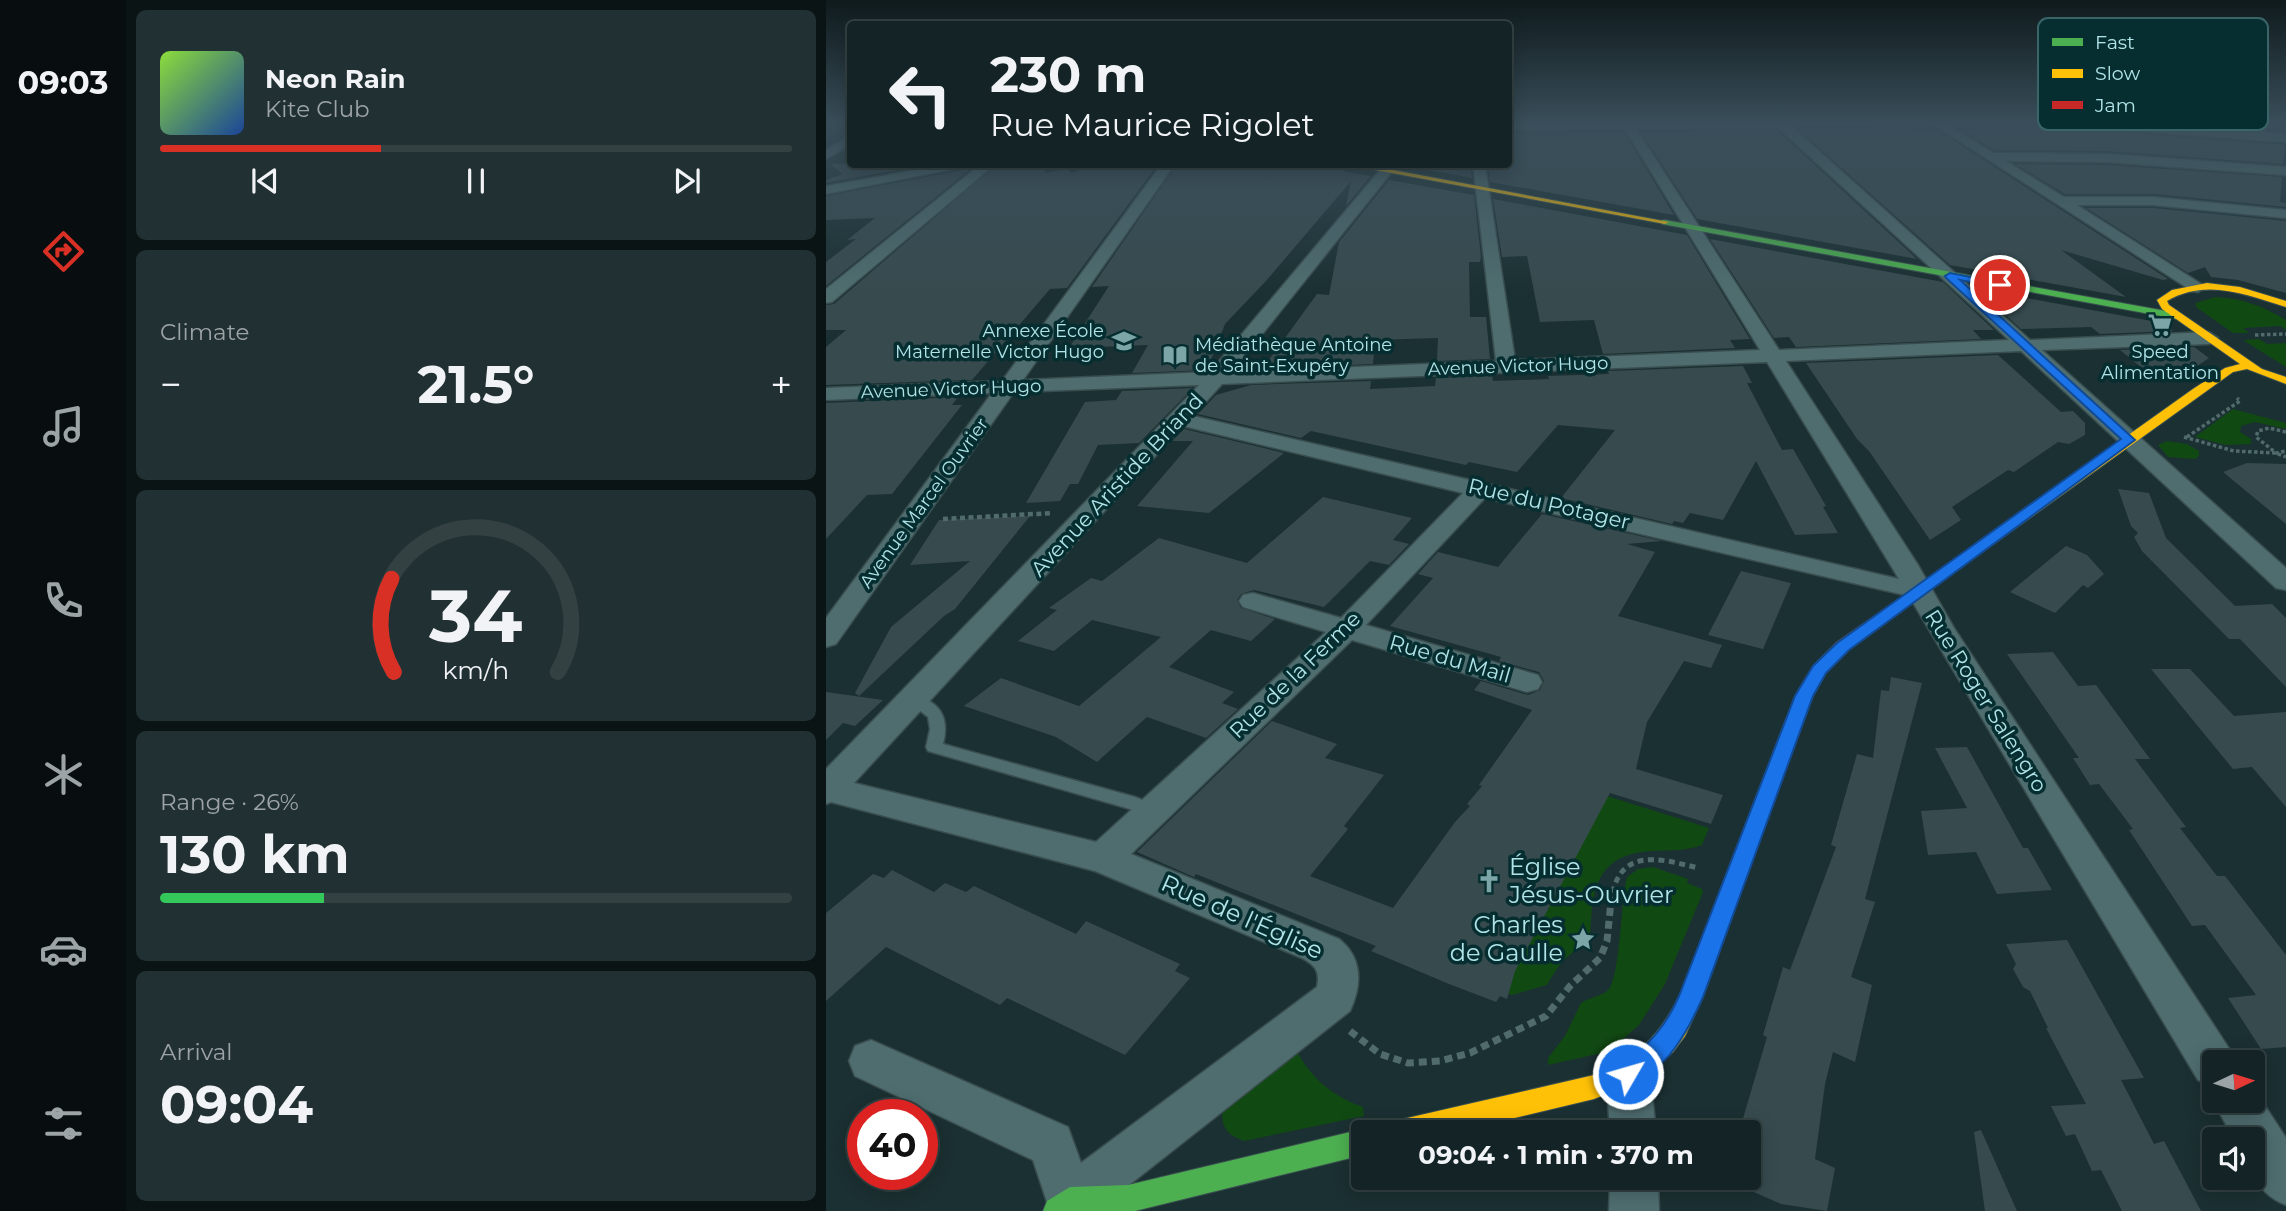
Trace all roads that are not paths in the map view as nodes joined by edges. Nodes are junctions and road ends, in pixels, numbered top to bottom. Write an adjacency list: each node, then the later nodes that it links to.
1 (891, 179): 10 (street)
2 (971, 179): 17 (street)
3 (1159, 179): 27 (street, Avenue Marcel Ouvrier)
4 (1380, 179): 25 (street, Avenue Aristide Briand)
5 (1434, 179): 11 (street)
6 (1481, 179): 11 (street)
7 (1661, 179): 14 (street, Rue Roger Salengro)
8 (1842, 179): 15 (street)
9 (2025, 179): 12 (street)
10 (826, 190)
11 (1483, 190): 14 (street); 24 (street)
12 (2061, 201): 13 (street); 16 (street)
13 (2286, 214)
14 (1693, 229): 15 (street); 22 (street, Rue Roger Salengro)
15 (1950, 276): 19 (street); 21 (street)
16 (2198, 287): 18 (street); 19 (street)
17 (826, 298)
18 (2286, 304)
19 (2177, 316): 20 (street)
20 (2209, 338): 21 (street, Avenue Victor Hugo); 23 (street)
21 (2024, 345): 22 (street, Avenue Victor Hugo); 30 (street)
22 (1771, 355): 24 (street, Avenue Victor Hugo); 33 (street, Rue Roger Salengro)
23 (2249, 365): 26 (street); 30 (street)
24 (1506, 366): 25 (street, Avenue Victor Hugo)
25 (1217, 378): 27 (street, Avenue Victor Hugo); 29 (street, Avenue Aristide Briand)
26 (2286, 381)
27 (1009, 387): 28 (street, Avenue Victor Hugo); 36 (street, Avenue Marcel Ouvrier)
28 (826, 394)
29 (1179, 419): 31 (street, Rue du Potager); 38 (street, Avenue Aristide Briand)
30 (2129, 440): 32 (street); 33 (street)
31 (1481, 488): 33 (street, Rue du Potager); 35 (street, Rue de la Ferme)
32 (2286, 582)
33 (1919, 589): 42 (street, Rue Roger Salengro); 44 (street)
34 (1252, 601): 35 (street, Rue du Mail)
35 (1346, 629): 37 (street, Rue du Mail); 40 (street, Rue de la Ferme)
36 (826, 638)
37 (1527, 682)
38 (913, 699): 39 (street, Avenue Aristide Briand); 40 (lane)
39 (827, 790): 41 (street, Rue de l'Église)
40 (1151, 811): 41 (street, Rue de la Ferme)
41 (1103, 858): 51 (street, Rue de l'Église)
42 (2205, 1050)
43 (871, 1061): 51 (street)
44 (1628, 1074): 46 (street); 47 (street)
45 (2244, 1113): 49 (street)
46 (1454, 1120)
47 (1632, 1120)
48 (1351, 1145): 51 (street)
49 (2286, 1181)
50 (1634, 1190): 52 (street)
51 (1063, 1206)
52 (1634, 1211)

